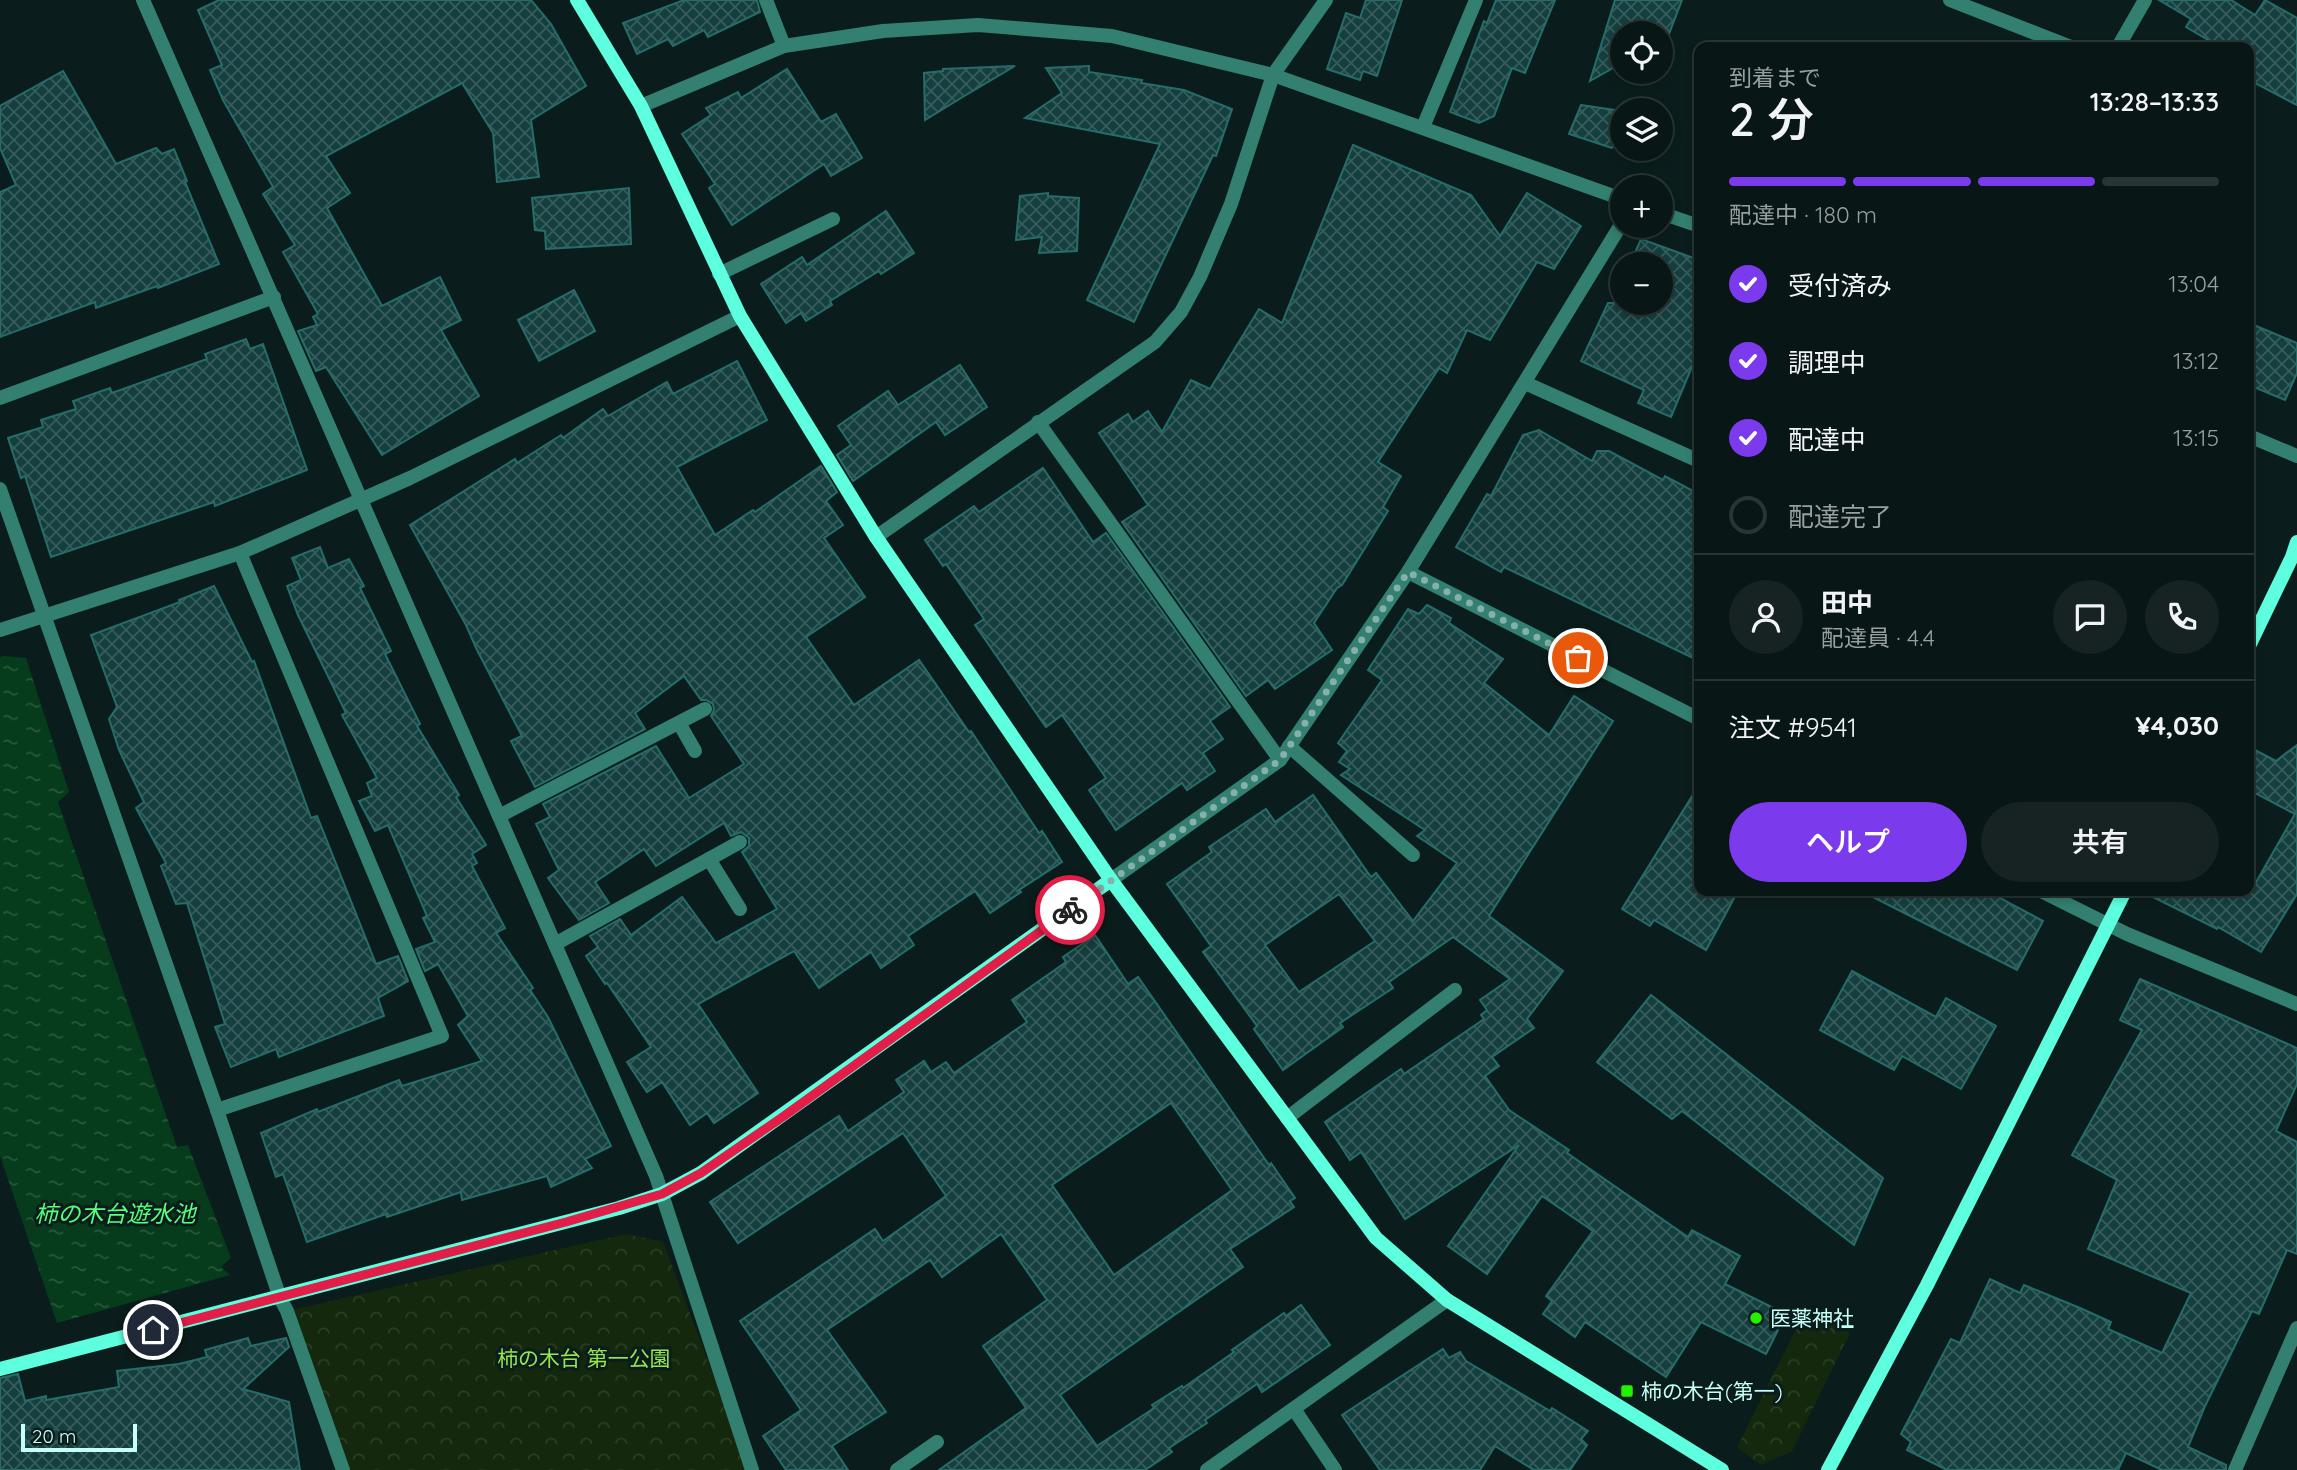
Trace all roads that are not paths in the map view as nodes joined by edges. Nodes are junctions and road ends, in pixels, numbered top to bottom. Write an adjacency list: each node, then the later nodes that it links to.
1 (143, 0): 20 (street)
2 (577, 0): 12 (street)
3 (766, 0): 10 (street)
4 (1326, 0): 11 (street)
5 (1476, 0): 13 (street)
6 (1950, 0): 8 (street)
7 (2145, 0): 9 (street)
8 (2058, 42)
9 (2121, 42)
10 (784, 46): 11 (street); 12 (street)
11 (1273, 75): 13 (street); 24 (street)
12 (641, 106): 19 (street)
13 (1423, 127): 14 (street)
14 (1610, 195)
15 (1673, 216): 17 (street)
16 (832, 219): 19 (street)
17 (1694, 224)
18 (1613, 238): 22 (street)
19 (719, 274): 21 (street)
20 (274, 297): 23 (street); 29 (street)
21 (740, 316): 29 (street); 30 (street)
22 (1525, 383): 27 (street); 33 (street)
23 (0, 398)
24 (1038, 422): 30 (street); 42 (street)
25 (2254, 438): 26 (street)
26 (2297, 456)
27 (1694, 459)
28 (0, 489): 34 (street)
29 (362, 500): 32 (street); 43 (street)
30 (876, 537): 47 (street)
31 (2297, 542): 36 (street)
32 (240, 553): 34 (street); 55 (street)
33 (1408, 572): 38 (street); 40 (street)
34 (45, 616): 35 (street); 55 (street)
35 (0, 630)
36 (2254, 636)
37 (705, 709): 39 (street)
38 (1694, 716)
39 (679, 723): 41 (street); 43 (street)
40 (1289, 746): 42 (street); 45 (street)
41 (695, 751)
42 (1280, 760): 47 (street)
43 (499, 816): 52 (street)
44 (740, 842): 46 (street)
45 (1413, 855)
46 (709, 859): 50 (street); 52 (street)
47 (1111, 880): 56 (street); 57 (street)
48 (2052, 896): 51 (street)
49 (2122, 896): 51 (street)
50 (740, 909)
51 (2108, 924): 54 (street); 70 (street)
52 (555, 944): 57 (street)
53 (1455, 990): 56 (street)
54 (2297, 1004)
55 (217, 1110): 58 (street)
56 (1287, 1118): 59 (street)
57 (662, 1194): 58 (street); 65 (street)
58 (280, 1298): 61 (street); 64 (street)
59 (1447, 1300): 62 (street); 69 (street)
60 (2297, 1328): 71 (street)
61 (0, 1369)
62 (1294, 1409): 67 (street); 68 (street)
63 (937, 1442): 66 (street)
64 (342, 1470)
65 (752, 1470)
66 (897, 1470)
67 (1207, 1470)
68 (1335, 1470)
69 (1722, 1470)
70 (1828, 1470)
71 (2235, 1470)

